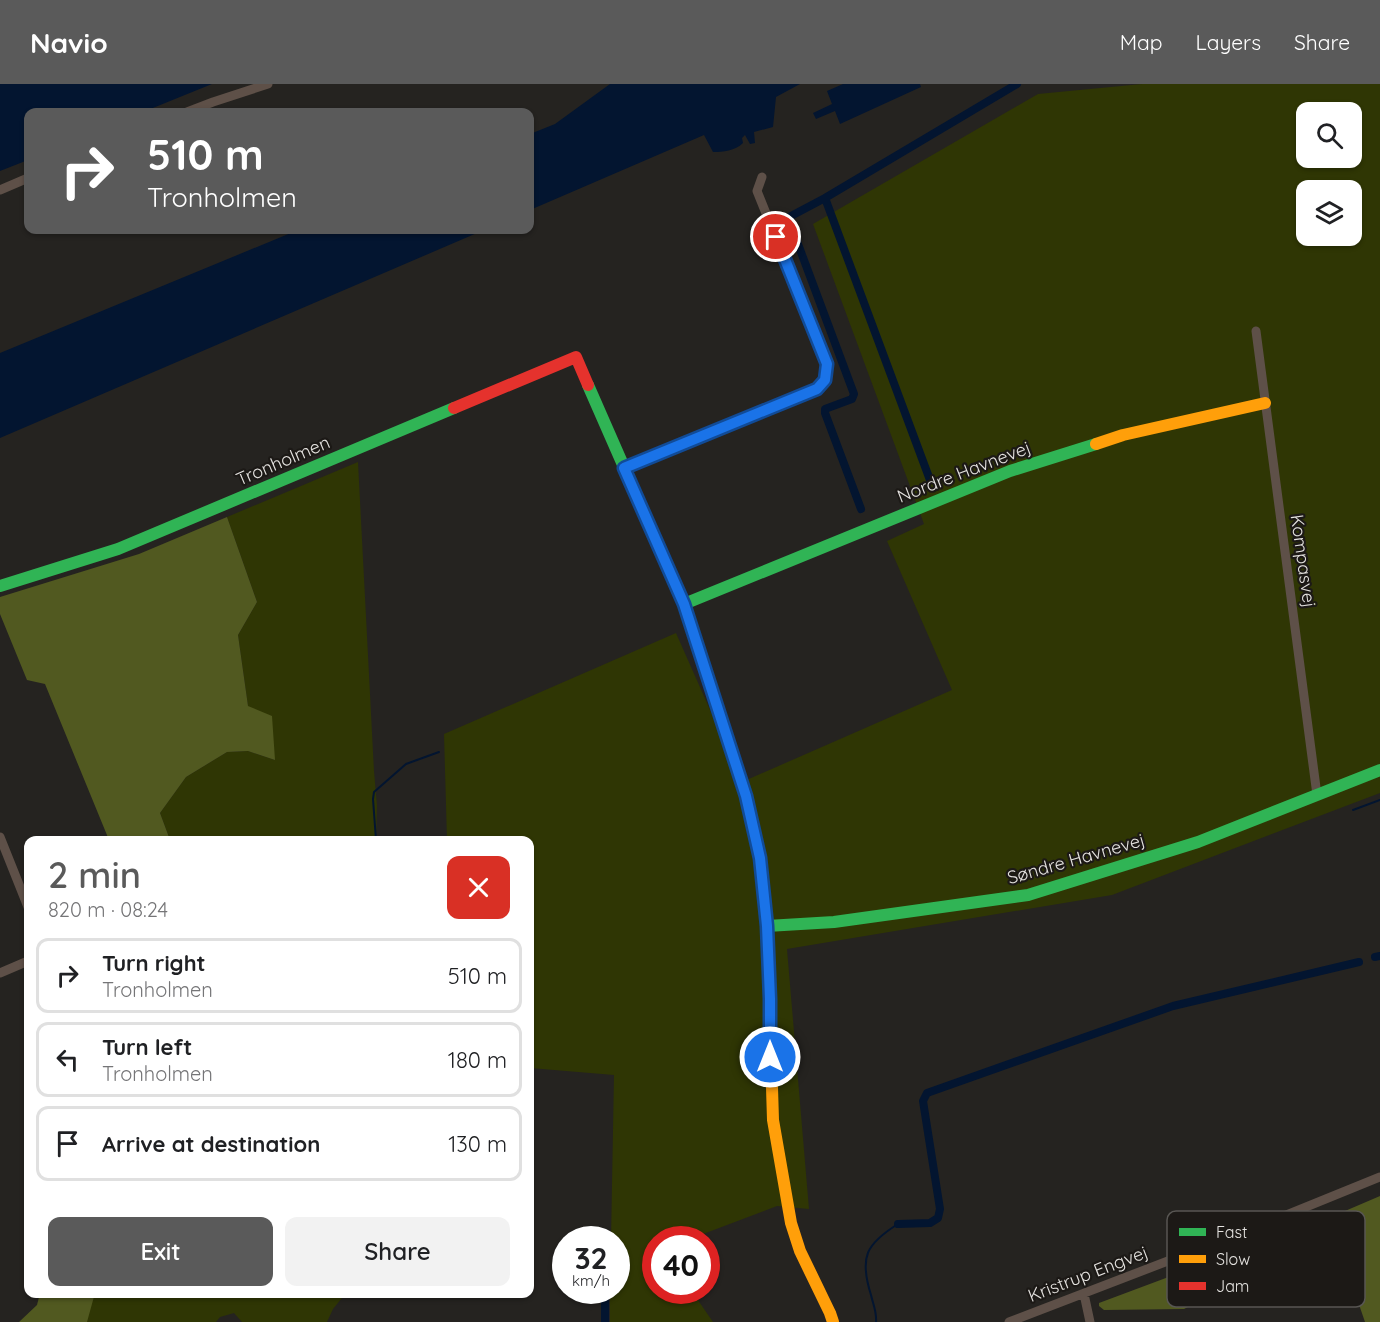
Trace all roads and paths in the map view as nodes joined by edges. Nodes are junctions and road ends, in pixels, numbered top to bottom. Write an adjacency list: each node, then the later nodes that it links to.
1 (268, 84): 2 (street)
2 (197, 108)
3 (762, 177): 8 (street)
4 (24, 180): 5 (street)
5 (0, 190)
6 (1256, 331): 7 (street, Kompasvej)
7 (1265, 403): 10 (street, Nordre Havnevej); 12 (street, Kompasvej)
8 (624, 468): 9 (street, Tronholmen); 10 (street)
9 (0, 586)
10 (684, 604): 15 (street)
11 (1380, 770): 12 (street, Søndre Havnevej)
12 (1317, 795): 15 (street, Søndre Havnevej)
13 (0, 837): 14 (street)
14 (24, 897)
15 (767, 926): 22 (street)
16 (24, 963): 17 (street)
17 (0, 973)
18 (1380, 1177): 19 (street, Kristrup Engvej)
19 (1296, 1211)
20 (1167, 1262): 21 (street, Kristrup Engvej)
21 (1084, 1294): 23 (street, Kristrup Engvej); 24 (street)
22 (832, 1322)
23 (1009, 1322)
24 (1090, 1322)

